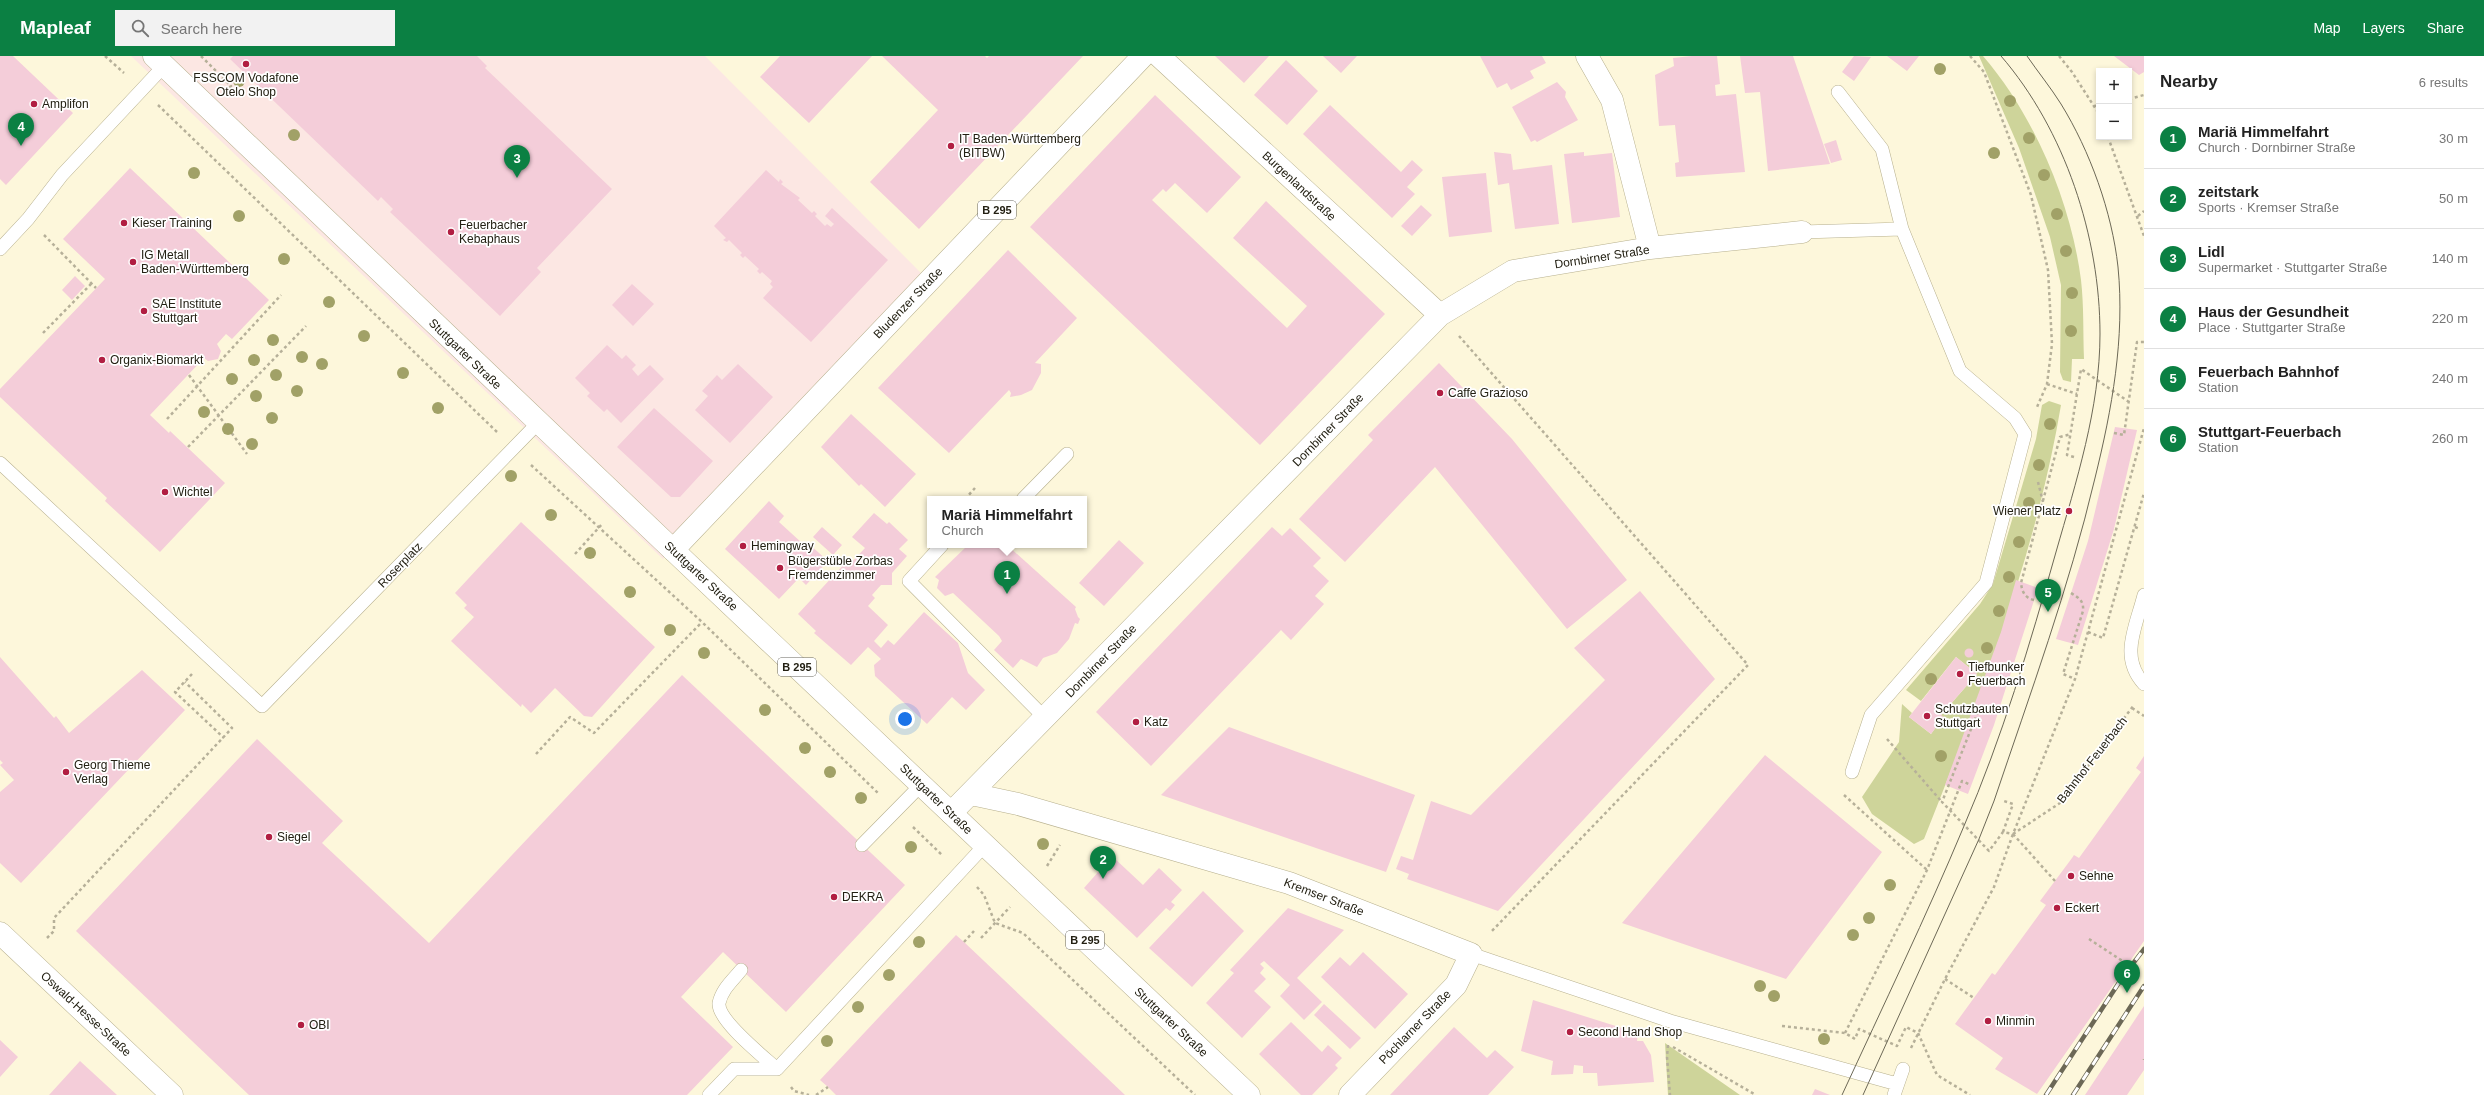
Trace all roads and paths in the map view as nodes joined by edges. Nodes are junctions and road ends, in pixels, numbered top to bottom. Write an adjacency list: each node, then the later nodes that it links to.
1 (105, 56): 8 (path)
2 (1143, 56): 54 (street, Bludenzer Straße / B 295)
3 (1159, 56): 25 (street, Burgenlandstraße)
4 (1587, 56): 20 (street)
5 (1970, 56): 31 (path)
6 (2059, 56): 12 (path)
7 (164, 59): 8 (lane); 35 (street, Stuttgarter Straße)
8 (142, 90): 16 (lane); 40 (path)
9 (1838, 92): 17 (lane)
10 (2144, 95): 11 (path)
11 (2132, 98)
12 (2095, 106)
13 (2109, 140): 15 (path)
14 (2144, 211): 15 (path)
15 (2138, 216): 19 (path)
16 (28, 219): 21 (lane); 22 (path)
17 (1902, 229): 18 (lane); 75 (lane)
18 (1802, 232): 20 (street, Dornbirner Straße)
19 (2144, 236)
20 (1650, 248): 25 (street, Dornbirner Straße)
21 (0, 249)
22 (92, 283): 23 (path); 27 (path)
23 (96, 288)
24 (281, 295): 30 (path)
25 (1440, 315): 71 (street, Dornbirner Straße); 97 (path)
26 (306, 326): 33 (path)
27 (43, 333)
28 (2144, 342): 32 (path)
29 (189, 375): 30 (path)
30 (197, 386): 33 (path); 34 (path)
31 (2077, 394): 32 (path); 38 (path)
32 (2130, 402): 37 (path)
33 (219, 415): 39 (path); 41 (path)
34 (167, 419)
35 (538, 423): 40 (lane, Roserplatz); 49 (street, Stuttgarter Straße)
36 (2144, 428): 61 (path)
37 (2114, 433)
38 (2071, 434): 43 (path); 58 (path)
39 (188, 447)
40 (513, 448): 44 (lane, Roserplatz); 51 (path)
41 (247, 454)
42 (1067, 454): 48 (lane)
43 (2074, 458)
44 (0, 463)
45 (975, 488): 47 (path)
46 (2144, 493): 50 (path)
47 (968, 496)
48 (1026, 496)
49 (621, 501): 51 (path); 54 (street, Stuttgarter Straße)
50 (2134, 527): 52 (path); 61 (path)
51 (598, 528): 55 (path); 60 (path)
52 (2140, 529)
53 (939, 548): 71 (lane)
54 (673, 550): 76 (street, Stuttgarter Straße / B 295)
55 (575, 554)
56 (2071, 593): 63 (path)
57 (2144, 595): 62 (lane)
58 (2034, 600)
59 (2144, 620): 62 (lane)
60 (702, 622): 74 (path); 81 (path)
61 (2088, 632): 63 (path)
62 (2134, 633): 65 (lane)
63 (2075, 679): 85 (path)
64 (185, 682): 72 (path)
65 (2144, 684)
66 (175, 692): 72 (path)
67 (2136, 702): 68 (path, Bahnhof Feuerbach)
68 (2132, 708): 70 (path); 85 (path, Bahnhof Feuerbach)
69 (1999, 709): 80 (path)
70 (2144, 716)
71 (1045, 718): 78 (street, Dornbirner Straße)
72 (224, 738): 98 (path)
73 (1893, 748): 80 (path)
74 (536, 754)
75 (1852, 772): 88 (path)
76 (921, 785): 81 (lane); 83 (street, Stuttgarter Straße / B 295)
77 (1971, 785): 82 (path)
78 (971, 794): 83 (street, Dornbirner Straße); 97 (street, Kremser Straße)
79 (2004, 801): 84 (path)
80 (1942, 802): 82 (path)
81 (896, 811): 86 (lane); 89 (path)
82 (1951, 811): 84 (path); 88 (path)
83 (951, 813): 87 (street, Stuttgarter Straße / B 295)
84 (2003, 832): 85 (path)
85 (2013, 834): 90 (path); 101 (path)
86 (862, 845)
87 (985, 845): 89 (lane); 115 (street, Stuttgarter Straße / B 295)
88 (1927, 870): 104 (path)
89 (960, 871): 91 (path); 107 (lane)
90 (2055, 881)
91 (995, 923): 94 (path); 114 (path)
92 (974, 932): 96 (path)
93 (0, 933): 98 (street, Oswald-Hesse-Straße)
94 (981, 938)
95 (2089, 939): 99 (path)
96 (964, 942)
97 (1471, 954): 103 (lane, Kremser Straße); 116 (street, Pöchlarner Straße)
98 (28, 959): 111 (street, Oswald-Hesse-Straße)
99 (2124, 962)
100 (741, 970): 107 (lane)
101 (1945, 978): 102 (path); 106 (path)
102 (1974, 998)
103 (1670, 1021): 110 (lane, Kremser Straße); 117 (path); 118 (path)
104 (1845, 1033)
105 (1867, 1033): 106 (path)
106 (1918, 1033): 119 (path)
107 (777, 1069): 112 (lane)
108 (1903, 1069): 110 (lane)
109 (828, 1087): 113 (path)
110 (1896, 1089)
111 (172, 1095)
112 (709, 1095)
113 (816, 1095)
114 (1195, 1095)
115 (1249, 1095)
116 (1350, 1095)
117 (1670, 1095)
118 (1756, 1095)
119 (1970, 1095)

